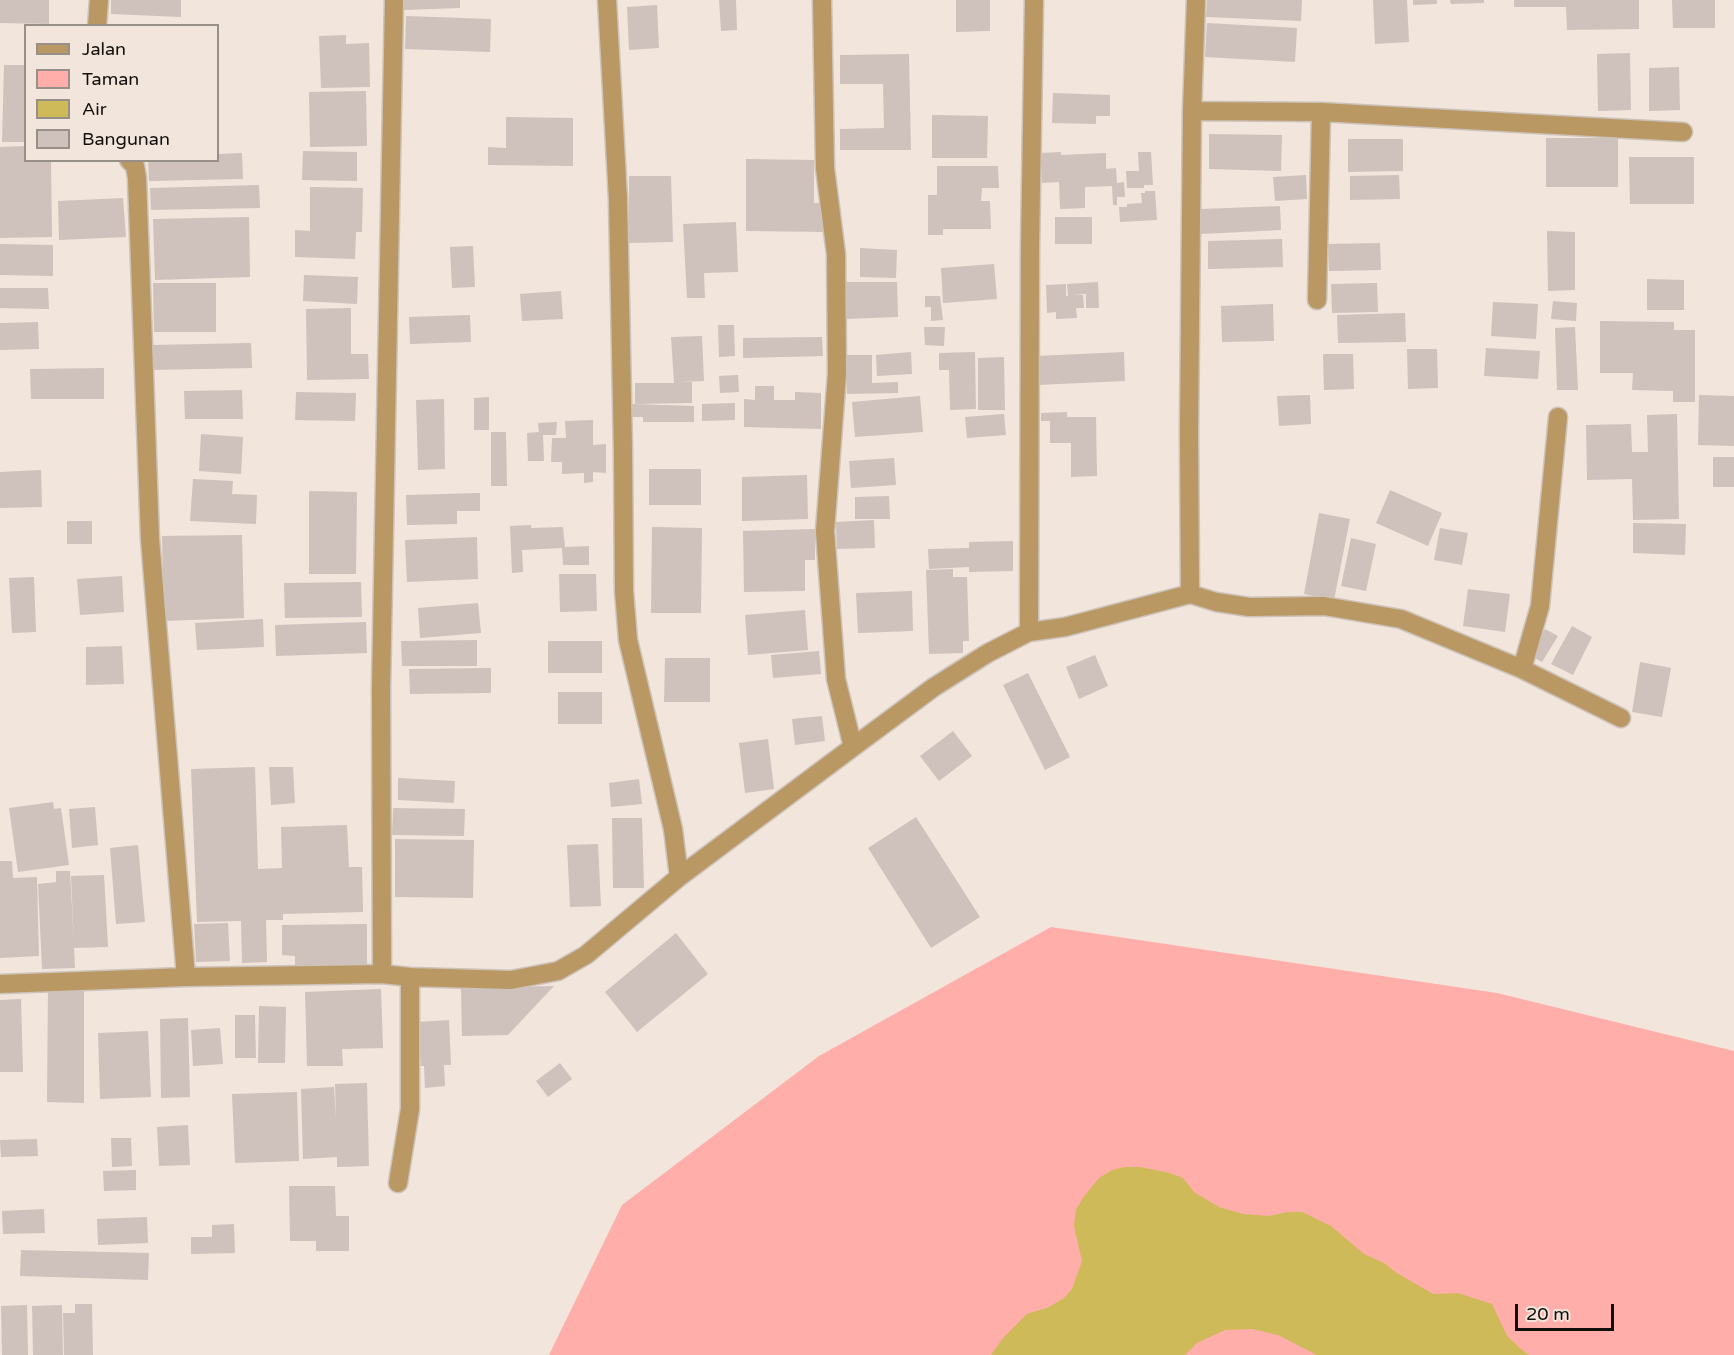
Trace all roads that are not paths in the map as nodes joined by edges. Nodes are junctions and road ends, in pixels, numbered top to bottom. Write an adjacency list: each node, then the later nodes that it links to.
1 (99, 0): 7 (street)
2 (394, 0): 20 (street)
3 (607, 0): 19 (street)
4 (822, 0): 18 (street)
5 (1034, 0): 15 (street)
6 (1196, 0): 8 (street)
7 (97, 24)
8 (1192, 111): 9 (street); 14 (street)
9 (1321, 112): 10 (street); 12 (street)
10 (1683, 132)
11 (131, 162): 21 (street)
12 (1317, 300)
13 (1558, 417): 16 (street)
14 (1190, 594): 15 (street); 16 (street)
15 (1029, 632): 18 (street)
16 (1522, 669): 17 (street)
17 (1621, 718)
18 (853, 747): 19 (street)
19 (679, 877): 22 (street)
20 (382, 974): 21 (street); 22 (street)
21 (186, 977): 23 (street)
22 (410, 977): 24 (street)
23 (0, 984)
24 (398, 1183)

